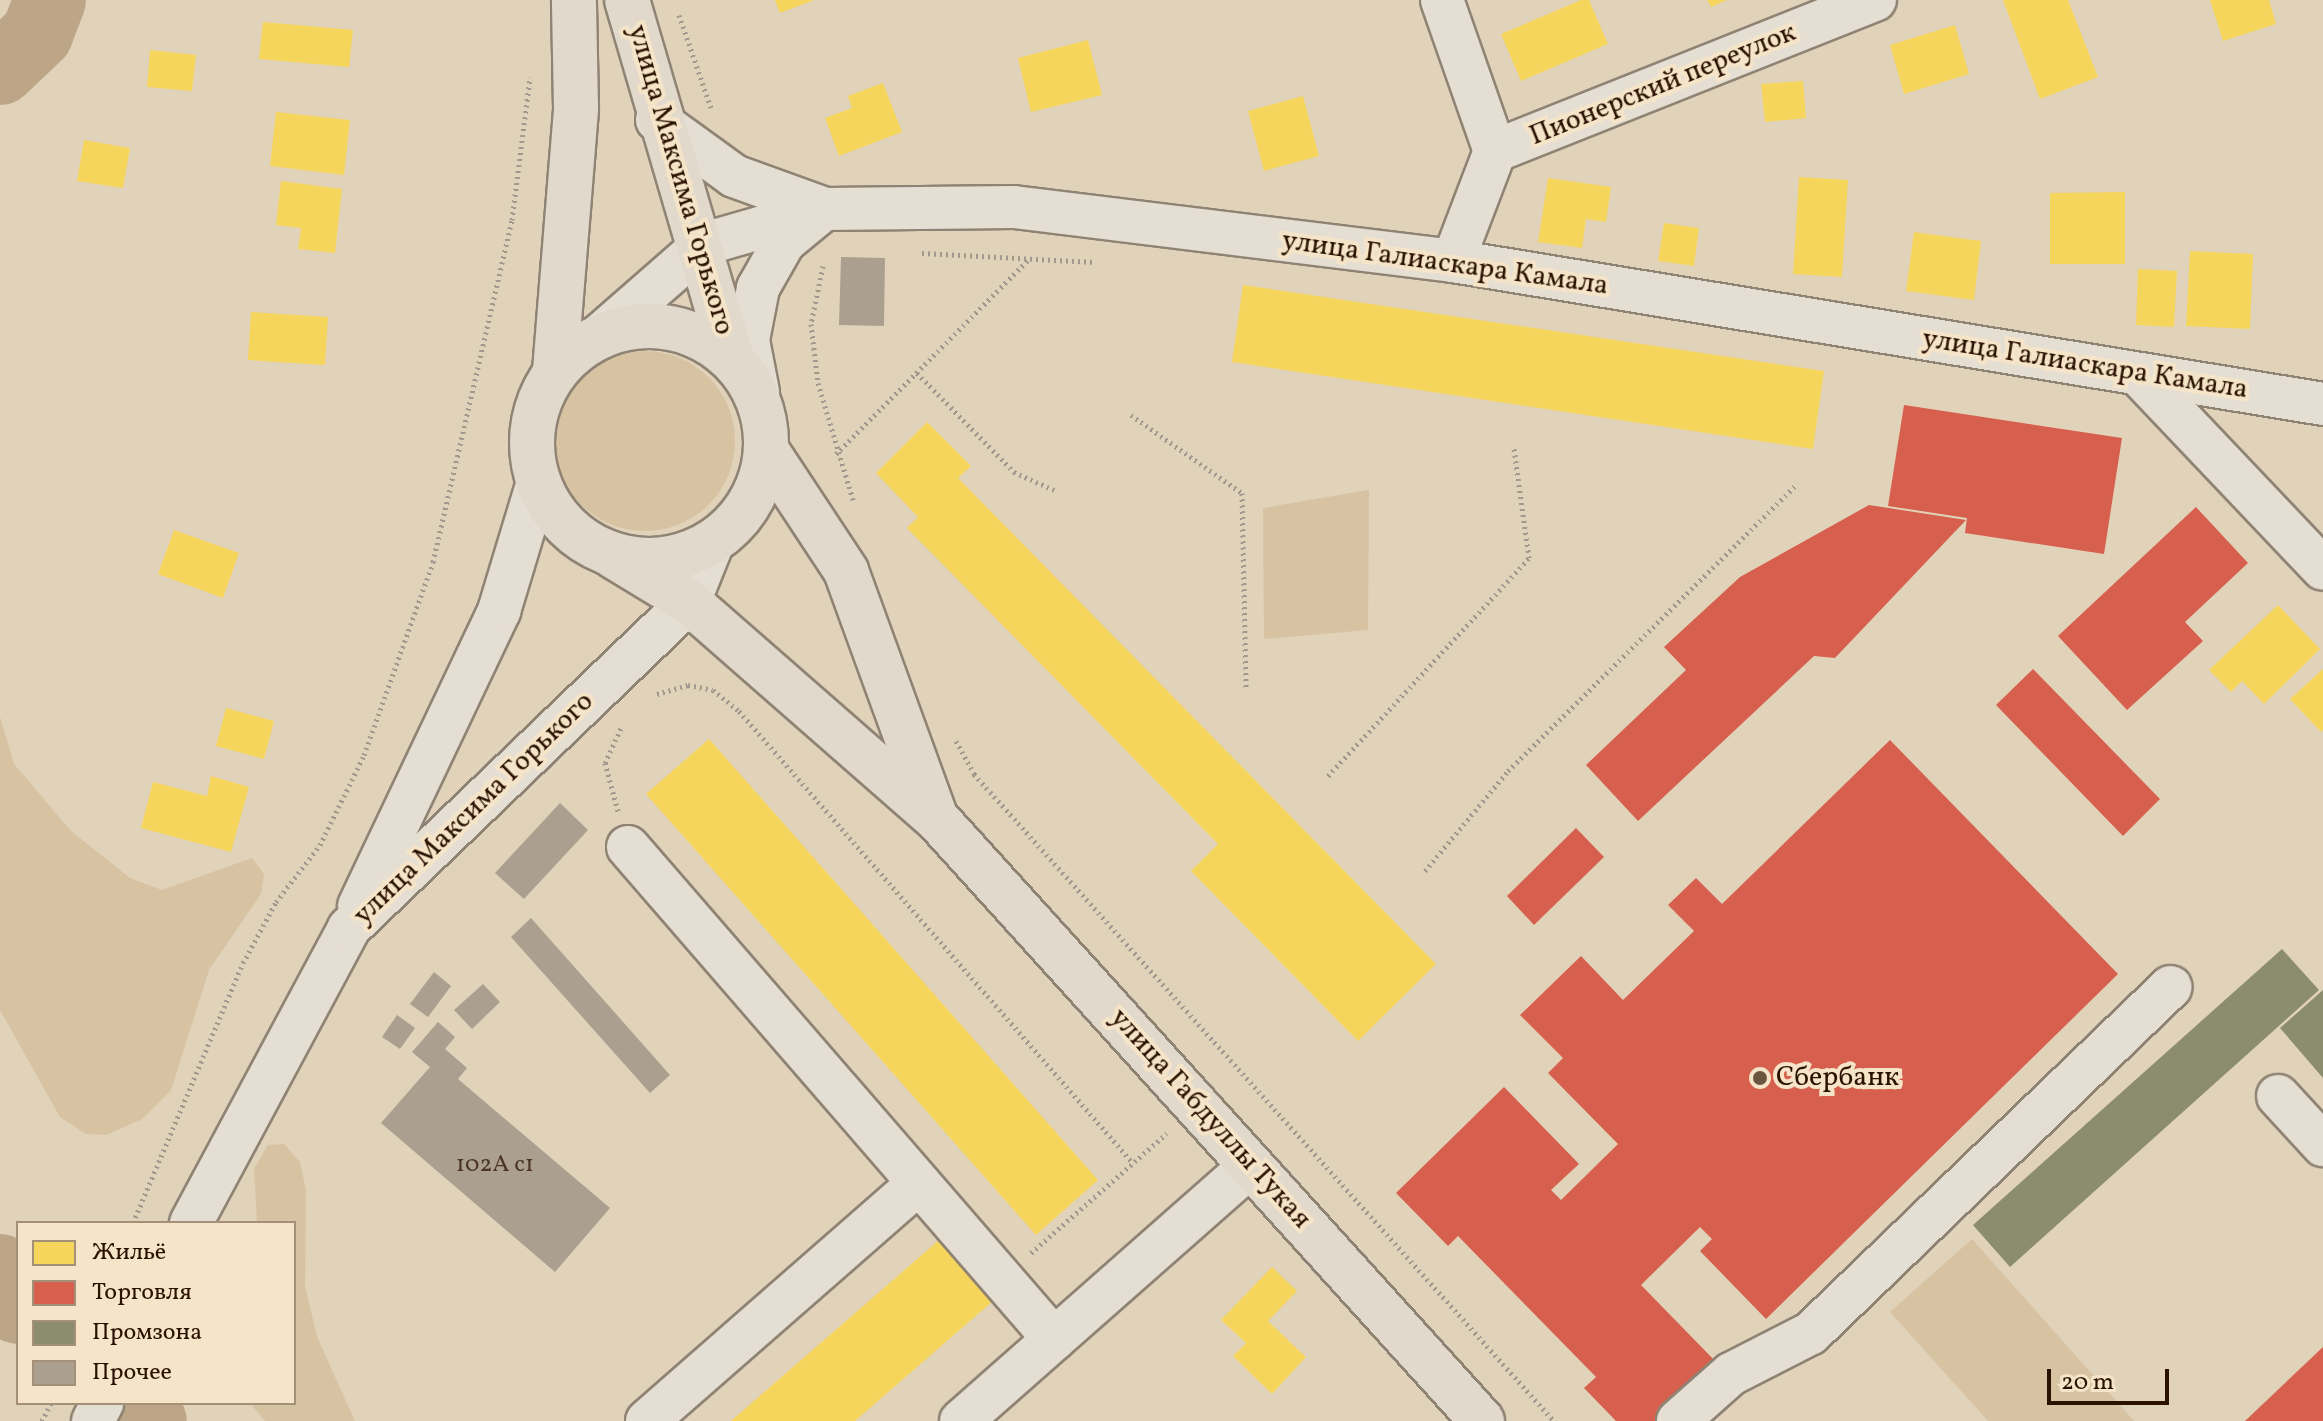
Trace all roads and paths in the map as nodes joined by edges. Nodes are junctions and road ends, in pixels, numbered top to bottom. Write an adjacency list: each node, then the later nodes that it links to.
1 (574, 0): 15 (main road, улица Максима Горького)
2 (627, 0): 8 (main road, улица Максима Горького)
3 (674, 0): 7 (path)
4 (1442, 0): 9 (street)
5 (1875, 0): 9 (street, Пионерский переулок)
6 (530, 59): 51 (path)
7 (714, 115)
8 (657, 120): 10 (street); 11 (main road, улица Максима Горького)
9 (1495, 151): 13 (street)
10 (833, 209): 11 (street, улица Галиаскара Камала); 13 (street, улица Галиаскара Камала); 18 (street); 23 (path)
11 (704, 244): 14 (street, улица Галиаскара Камала); 18 (main road, улица Максима Горького)
12 (1029, 259): 16 (path)
13 (1453, 261): 17 (street, улица Галиаскара Камала)
14 (599, 336): 15 (main road, улица Максима Горького); 18 (main road, улица Максима Горького)
15 (555, 371): 25 (main road, улица Максима Горького)
16 (916, 373): 23 (path); 26 (path)
17 (2139, 375): 19 (street, улица Галиаскара Камала); 30 (street)
18 (745, 376): 22 (main road, улица Максима Горького)
19 (2323, 404)
20 (1131, 415): 32 (path)
21 (1514, 448): 38 (path)
22 (767, 451): 28 (main road, улица Максима Горького); 39 (main road, улица Габдуллы Тукая)
23 (836, 454): 27 (path)
24 (1797, 484): 41 (path)
25 (537, 485): 29 (main road, улица Максима Горького); 42 (street)
26 (1054, 490)
27 (858, 512)
28 (713, 542): 29 (main road, улица Максима Горького); 31 (street, улица Максима Горького)
29 (613, 556): 31 (main road, улица Габдуллы Тукая)
30 (2323, 569)
31 (689, 602): 39 (main road, улица Габдуллы Тукая); 42 (street, улица Максима Горького)
32 (1246, 690)
33 (650, 698): 48 (path)
34 (629, 709): 40 (path)
35 (617, 719): 36 (path)
36 (605, 730)
37 (953, 735): 44 (path)
38 (1328, 776)
39 (937, 819): 46 (main road, улица Габдуллы Тукая)
40 (628, 847): 50 (street)
41 (1425, 871)
42 (349, 928): 52 (street, улица Максима Горького)
43 (2170, 987): 59 (street)
44 (1237, 1071): 46 (path); 58 (path)
45 (2278, 1096): 47 (street)
46 (1197, 1107): 48 (path); 49 (main road, улица Габдуллы Тукая)
47 (2323, 1145)
48 (1133, 1163): 53 (path)
49 (1251, 1165): 54 (street); 57 (main road, улица Габдуллы Тукая)
50 (919, 1183): 53 (street); 55 (street)
51 (134, 1221)
52 (192, 1221)
53 (1002, 1279): 54 (street)
54 (1054, 1339): 56 (street)
55 (647, 1421)
56 (961, 1421)
57 (1482, 1421)
58 (1554, 1421)
59 (1678, 1421)

